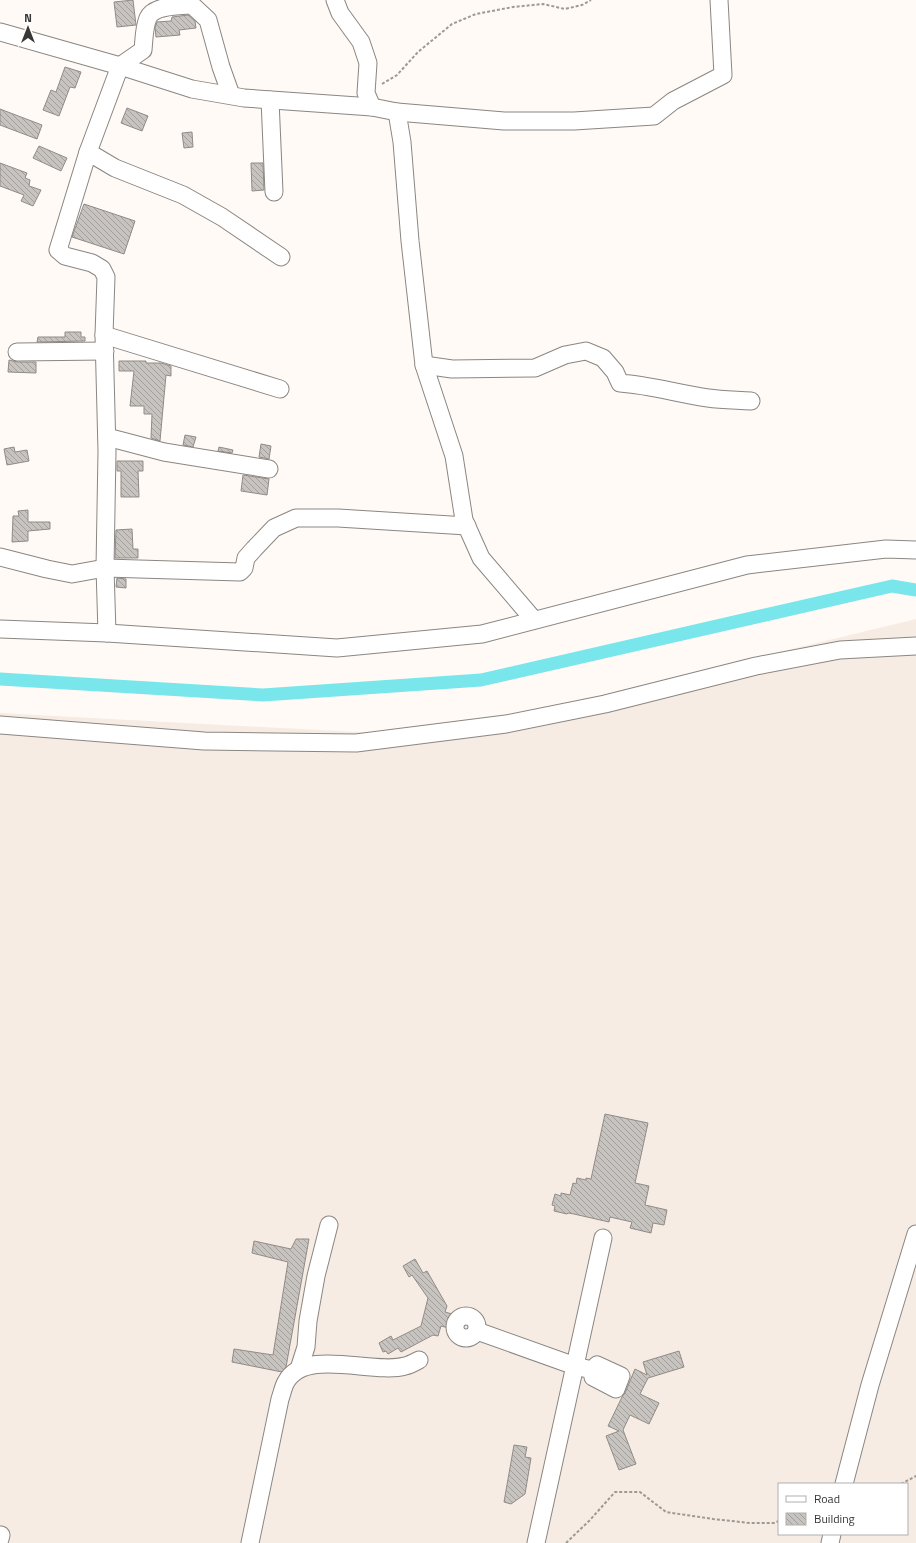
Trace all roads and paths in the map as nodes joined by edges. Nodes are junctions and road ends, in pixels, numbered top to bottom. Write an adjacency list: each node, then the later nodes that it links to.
1 (335, 0): 8 (street)
2 (591, 0): 8 (path)
3 (719, 0): 9 (street)
4 (0, 32): 5 (street)
5 (120, 66): 6 (street); 6 (street); 10 (street)
6 (231, 95): 7 (street)
7 (270, 100): 8 (street); 11 (street)
8 (369, 100): 9 (street)
9 (397, 112): 15 (street)
10 (88, 152): 12 (street); 13 (street)
11 (274, 192)
12 (281, 257)
13 (105, 343): 14 (street); 16 (street); 18 (street)
14 (17, 352)
15 (424, 365): 17 (street); 20 (street)
16 (280, 389)
17 (751, 401)
18 (107, 438): 19 (street); 23 (street)
19 (269, 469)
20 (467, 526): 23 (street); 24 (street)
21 (916, 550): 24 (street)
22 (0, 557): 23 (street)
23 (105, 568): 26 (street)
24 (534, 620): 26 (street)
25 (0, 629): 26 (street)
26 (107, 633)
27 (916, 646): 28 (street)
28 (0, 725)
29 (329, 1225): 35 (street)
30 (916, 1234): 38 (street)
31 (602, 1238): 34 (street)
32 (477, 1331): 34 (street)
33 (419, 1360): 35 (street)
34 (575, 1366): 36 (street); 42 (street)
35 (298, 1369): 41 (street)
36 (592, 1370)
37 (916, 1476): 39 (path)
38 (844, 1483)
39 (903, 1483)
40 (778, 1521): 43 (path)
41 (250, 1543)
42 (536, 1543)
43 (566, 1543)

